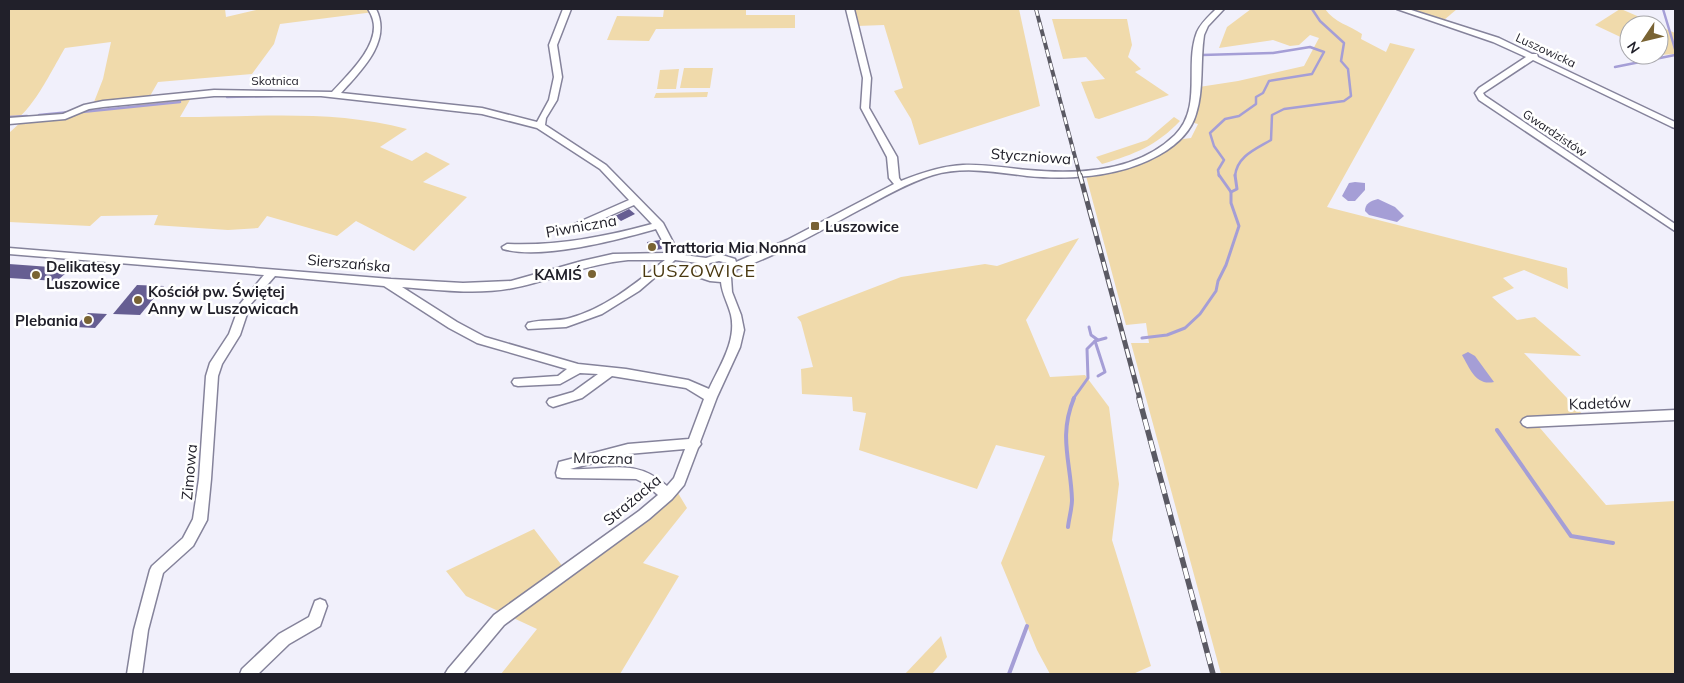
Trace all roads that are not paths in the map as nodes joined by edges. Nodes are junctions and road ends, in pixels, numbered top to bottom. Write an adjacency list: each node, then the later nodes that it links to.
1 (372, 9): 7 (street)
2 (567, 9): 10 (street)
3 (850, 9): 11 (street)
4 (1220, 9): 11 (street, Styczniowa)
5 (1401, 9): 6 (street, Luszowicka)
6 (1534, 56): 9 (street, Luszowicka); 15 (street, Gwardzistów)
7 (335, 94): 8 (street, Skotnica); 10 (street, Skotnica)
8 (9, 121)
9 (1675, 125)
10 (540, 126): 12 (street, Skotnica)
11 (899, 185): 20 (street, Styczniowa)
12 (635, 201): 13 (street, Skotnica); 14 (street)
13 (659, 225): 16 (street, Piwniczna); 18 (street)
14 (574, 228)
15 (1675, 228)
16 (507, 247)
17 (9, 251): 21 (street, Sierszańska)
18 (677, 257): 19 (street, Sierszańska); 23 (street, Sierszańska); 24 (street)
19 (703, 264): 20 (street); 22 (street, Sierszańska)
20 (732, 264): 22 (street)
21 (273, 272): 23 (street, Sierszańska); 35 (street, Zimowa)
22 (720, 278): 28 (street, Strażacka)
23 (386, 282): 25 (street)
24 (532, 326)
25 (578, 368): 26 (street); 27 (street)
26 (609, 372): 28 (street); 29 (street)
27 (518, 382)
28 (711, 397): 32 (street, Strażacka)
29 (553, 402)
30 (1675, 415): 31 (street, Kadetów)
31 (1527, 422)
32 (694, 444): 33 (street, Strażacka); 33 (street, Mroczna)
33 (667, 495): 37 (street, Strażacka)
34 (320, 606): 36 (street)
35 (134, 674)
36 (247, 674)
37 (453, 674)

